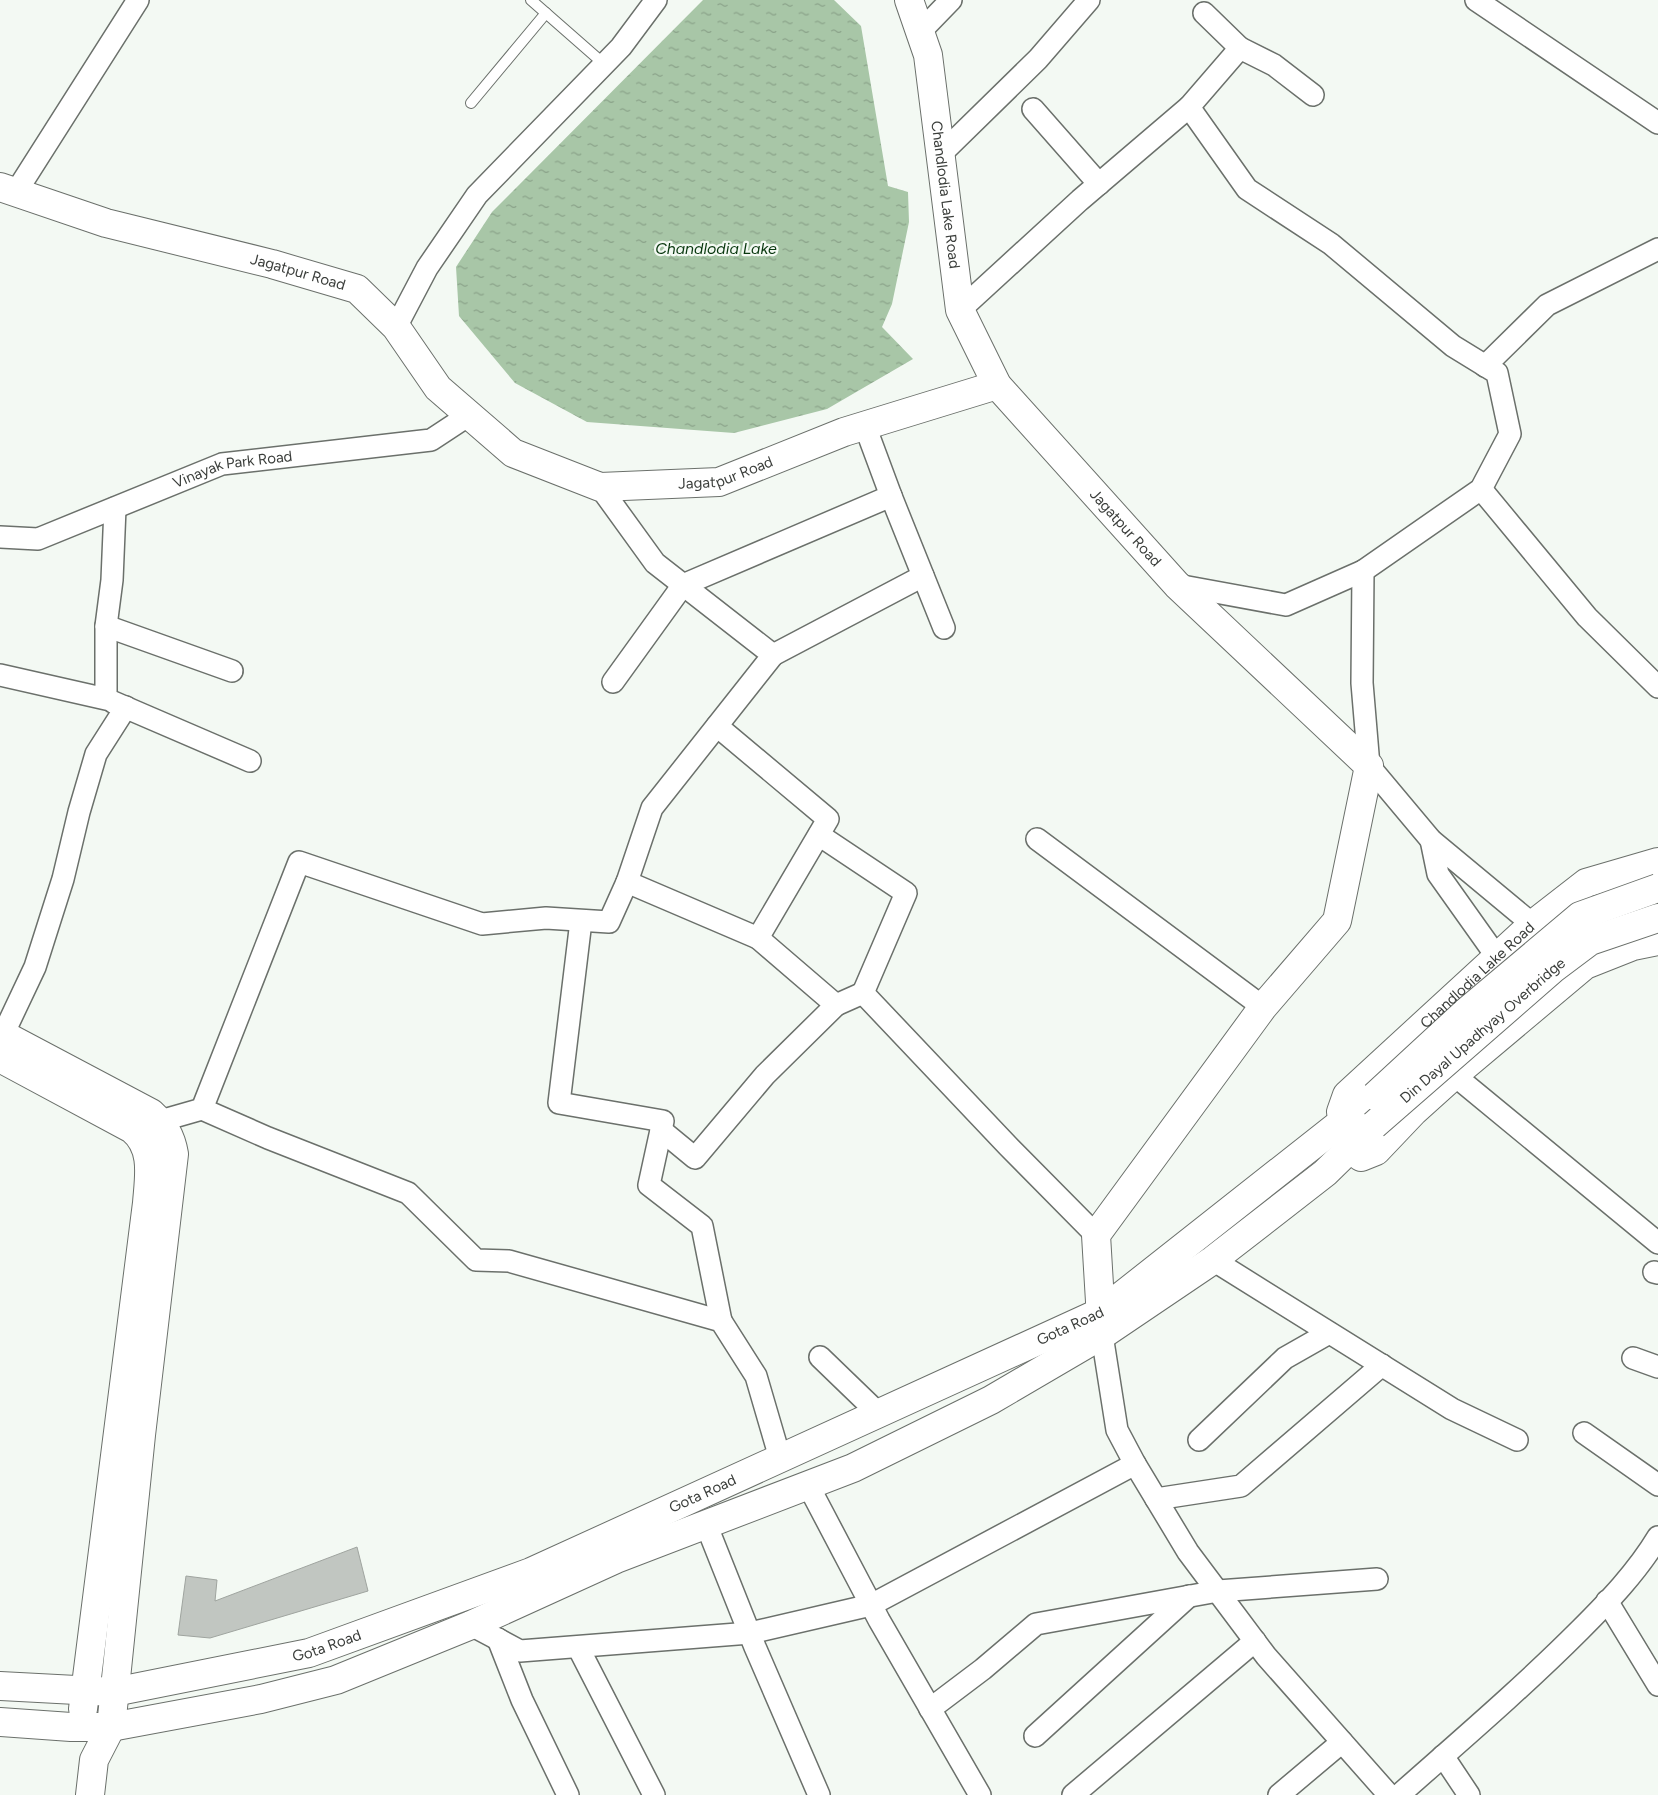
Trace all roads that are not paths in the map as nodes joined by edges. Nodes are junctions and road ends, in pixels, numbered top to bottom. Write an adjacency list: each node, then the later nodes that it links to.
1 (138, 0): 20 (street)
2 (533, 0): 8 (lane)
3 (656, 0): 12 (street)
4 (909, 0): 10 (street, Chandlodia Lake Road)
5 (951, 0): 10 (street)
6 (1090, 0): 18 (street)
7 (1476, 0): 17 (street)
8 (546, 13): 12 (lane); 14 (lane)
9 (1204, 13): 11 (street)
10 (920, 32): 18 (street, Chandlodia Lake Road)
11 (1240, 48): 13 (street); 15 (street)
12 (604, 64): 23 (street)
13 (1313, 95)
14 (471, 103)
15 (1189, 107): 19 (street); 24 (street)
16 (1033, 110): 19 (street)
17 (1658, 123)
18 (940, 154): 22 (street, Chandlodia Lake Road)
19 (1099, 184): 22 (street)
20 (8, 190): 23 (street, Jagatpur Road)
21 (1658, 249): 24 (street)
22 (960, 310): 25 (street, Chandlodia Lake Road)
23 (396, 326): 26 (street, Jagatpur Road)
24 (1485, 366): 29 (street)
25 (996, 385): 27 (street, Jagatpur Road); 36 (street, Jagatpur Road)
26 (469, 415): 28 (street, Jagatpur Road); 31 (street, Vinayak Park Road)
27 (865, 426): 28 (street, Jagatpur Road); 30 (street)
28 (600, 487): 35 (street)
29 (1481, 489): 33 (street); 43 (street)
30 (891, 496): 34 (street); 35 (street)
31 (115, 508): 32 (street, Vinayak Park Road); 37 (street)
32 (0, 537)
33 (1363, 571): 36 (street); 48 (street)
34 (923, 576): 38 (street); 39 (street)
35 (683, 585): 39 (street); 42 (street)
36 (1177, 585): 48 (street, Jagatpur Road)
37 (106, 626): 40 (street); 44 (street)
38 (944, 628)
39 (773, 656): 46 (street)
40 (232, 671)
41 (0, 675): 44 (street)
42 (613, 682)
43 (1658, 687)
44 (106, 699): 45 (street)
45 (126, 707): 47 (street); 65 (street)
46 (717, 726): 49 (street); 53 (street)
47 (250, 761)
48 (1369, 766): 51 (street, Chandlodia Lake Road); 64 (street)
49 (819, 835): 58 (street); 62 (street)
50 (1037, 839): 64 (street)
51 (1431, 840): 57 (street, Chandlodia Lake Road); 60 (street)
52 (1658, 862): 57 (street)
53 (627, 882): 56 (street); 58 (street)
54 (1658, 888): 69 (street, Din Dayal Upadhyay Overbridge, bridge)
55 (1658, 918): 71 (street, Din Dayal Upadhyay Overbridge, bridge)
56 (581, 921): 67 (street); 70 (street)
57 (1532, 925): 60 (street, Chandlodia Lake Road); 61 (street)
58 (758, 938): 63 (street)
59 (1658, 941): 61 (street)
60 (1497, 957): 69 (street, Chandlodia Lake Road)
61 (1585, 965): 66 (street)
62 (862, 993): 63 (street); 72 (street)
63 (836, 1006): 70 (street)
64 (1263, 1007): 72 (street)
65 (1, 1042): 68 (street); 84 (street)
66 (1454, 1075): 71 (street); 73 (street)
67 (202, 1108): 68 (street); 75 (street)
68 (160, 1121): 84 (street)
69 (1335, 1127): 76 (street, Gota Road)
70 (661, 1130): 75 (street)
71 (1325, 1172): 74 (street, Gota Road)
72 (1096, 1235): 76 (street)
73 (1658, 1243)
74 (1213, 1260): 76 (street, Gota Road); 77 (street)
75 (720, 1322): 87 (street)
76 (1102, 1324): 82 (street, Gota Road); 88 (street); 89 (street, Gota Road)
77 (1330, 1333): 80 (street); 85 (street)
78 (820, 1357): 82 (street)
79 (1633, 1358): 81 (street)
80 (1382, 1365): 86 (street); 91 (street)
81 (1658, 1368)
82 (878, 1413): 87 (street, Gota Road)
83 (1584, 1433): 90 (street)
84 (130, 1435): 106 (street); 107 (street)
85 (1199, 1440)
86 (1517, 1440)
87 (780, 1458): 107 (street, Gota Road)
88 (1135, 1464): 91 (street); 98 (street)
89 (808, 1485): 92 (street, Gota Road); 98 (street)
90 (1658, 1485)
91 (1156, 1499): 95 (street)
92 (706, 1524): 99 (street, Gota Road); 100 (street)
93 (1658, 1537): 97 (street)
94 (1377, 1579): 95 (street)
95 (1218, 1591): 96 (street); 102 (street)
96 (1189, 1596): 108 (street); 112 (street)
97 (1607, 1601): 104 (street); 114 (street)
98 (871, 1606): 100 (street); 108 (street)
99 (471, 1625): 101 (street); 111 (street, Gota Road)
100 (750, 1633): 103 (street); 119 (street)
101 (498, 1639): 103 (street); 117 (street)
102 (1255, 1640): 113 (street); 121 (street)
103 (578, 1647): 118 (street)
104 (1658, 1685)
105 (0, 1686): 106 (street, Gota Road)
106 (84, 1691): 107 (street, Gota Road); 110 (street)
107 (114, 1692): 111 (street)
108 (930, 1709): 120 (street)
109 (0, 1722): 110 (street, Gota Road)
110 (81, 1727): 111 (street, Gota Road); 115 (street)
111 (111, 1727): 115 (street)
112 (1035, 1736)
113 (1342, 1742): 122 (street); 123 (street)
114 (1443, 1756): 124 (street); 125 (street)
115 (94, 1760): 116 (street)
116 (90, 1795)
117 (568, 1795)
118 (654, 1795)
119 (819, 1795)
120 (980, 1795)
121 (1073, 1795)
122 (1279, 1795)
123 (1389, 1795)
124 (1399, 1795)
125 (1469, 1795)

